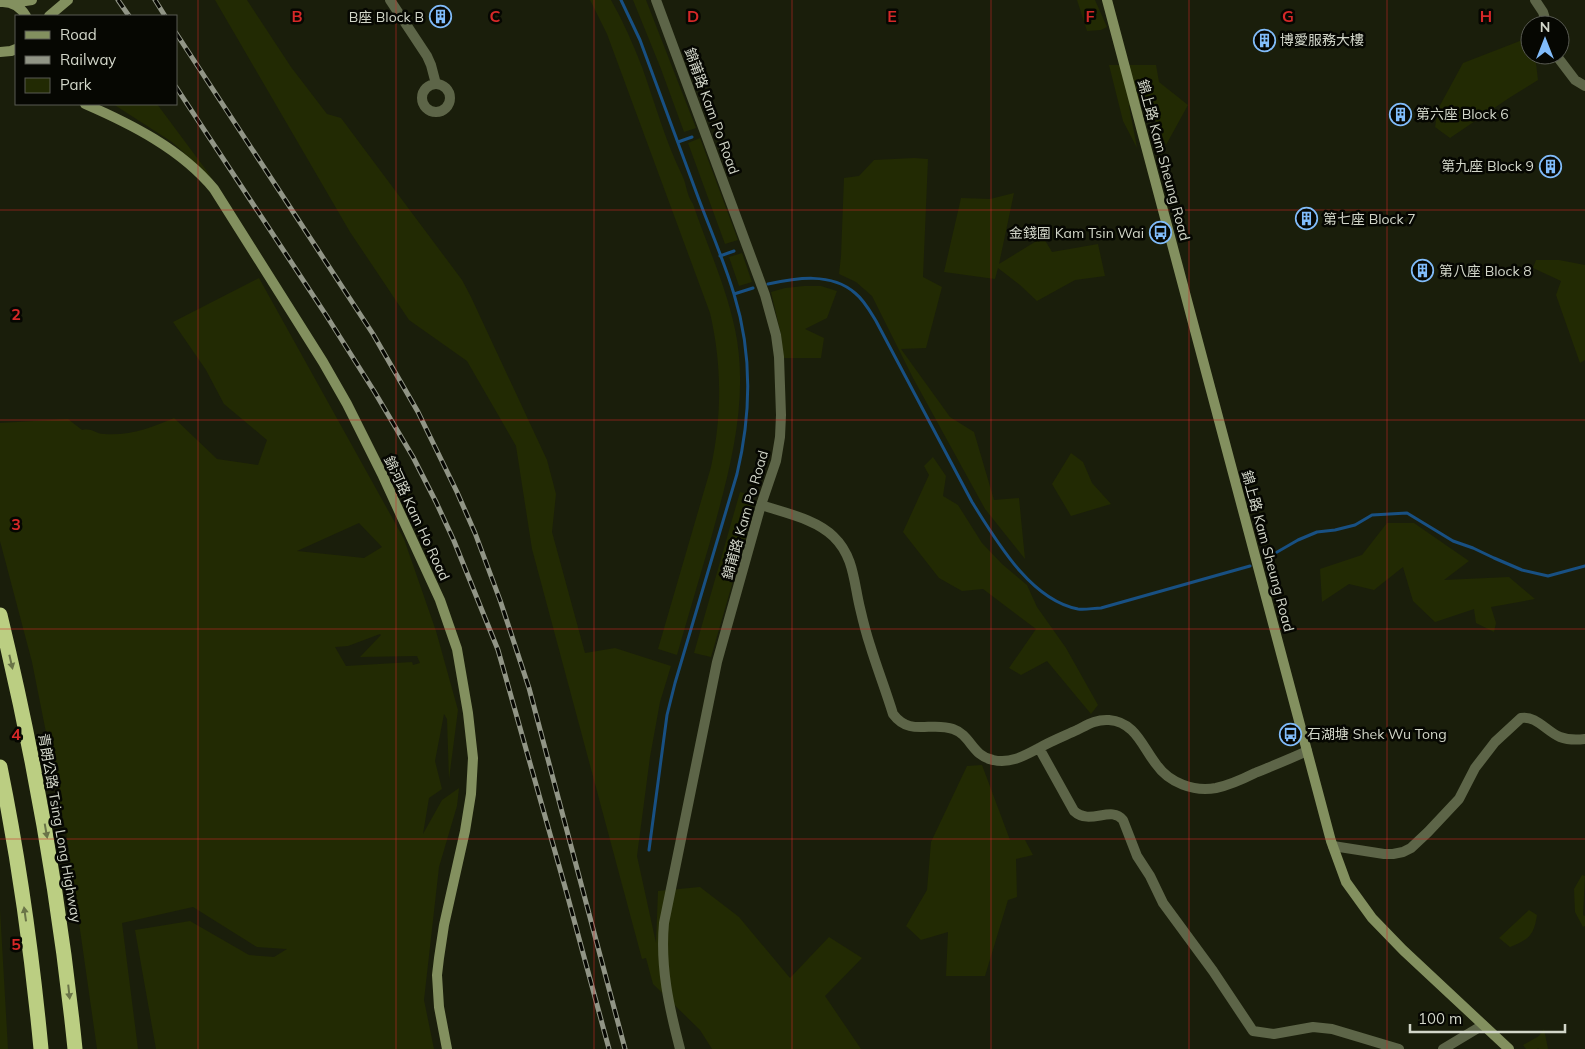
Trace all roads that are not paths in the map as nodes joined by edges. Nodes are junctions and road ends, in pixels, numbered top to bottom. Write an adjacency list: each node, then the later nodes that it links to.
1 (32, 0): 8 (main road)
2 (68, 0): 10 (main road)
3 (390, 0): 13 (street)
4 (656, 0): 16 (street, 錦莆路 Kam Po Road)
5 (1107, 0): 20 (main road, 錦上路 Kam Sheung Road)
6 (1535, 0): 11 (street)
7 (0, 2): 8 (main road)
8 (12, 3): 9 (main road)
9 (25, 15)
10 (50, 15)
11 (1544, 15)
12 (1564, 65): 14 (street)
13 (436, 84)
14 (1585, 86)
15 (87, 105): 26 (main road, 錦河路 Kam Ho Road)
16 (761, 505): 19 (street); 27 (street, 錦莆路 Kam Po Road)
17 (0, 615): 25 (highway, 青朗公路 Tsing Long Highway, one-way to 25)
18 (1585, 739): 22 (street)
19 (1039, 748): 20 (street); 28 (street)
20 (1307, 751): 22 (main road, 錦上路 Kam Sheung Road)
21 (0, 767): 24 (highway, one-way to 21)
22 (1333, 846): 23 (main road, 錦上路 Kam Sheung Road)
23 (1483, 1025): 29 (street); 30 (main road, 錦上路 Kam Sheung Road)
24 (42, 1049)
25 (75, 1049)
26 (447, 1049)
27 (680, 1049)
28 (1399, 1049)
29 (1444, 1049)
30 (1509, 1049)

